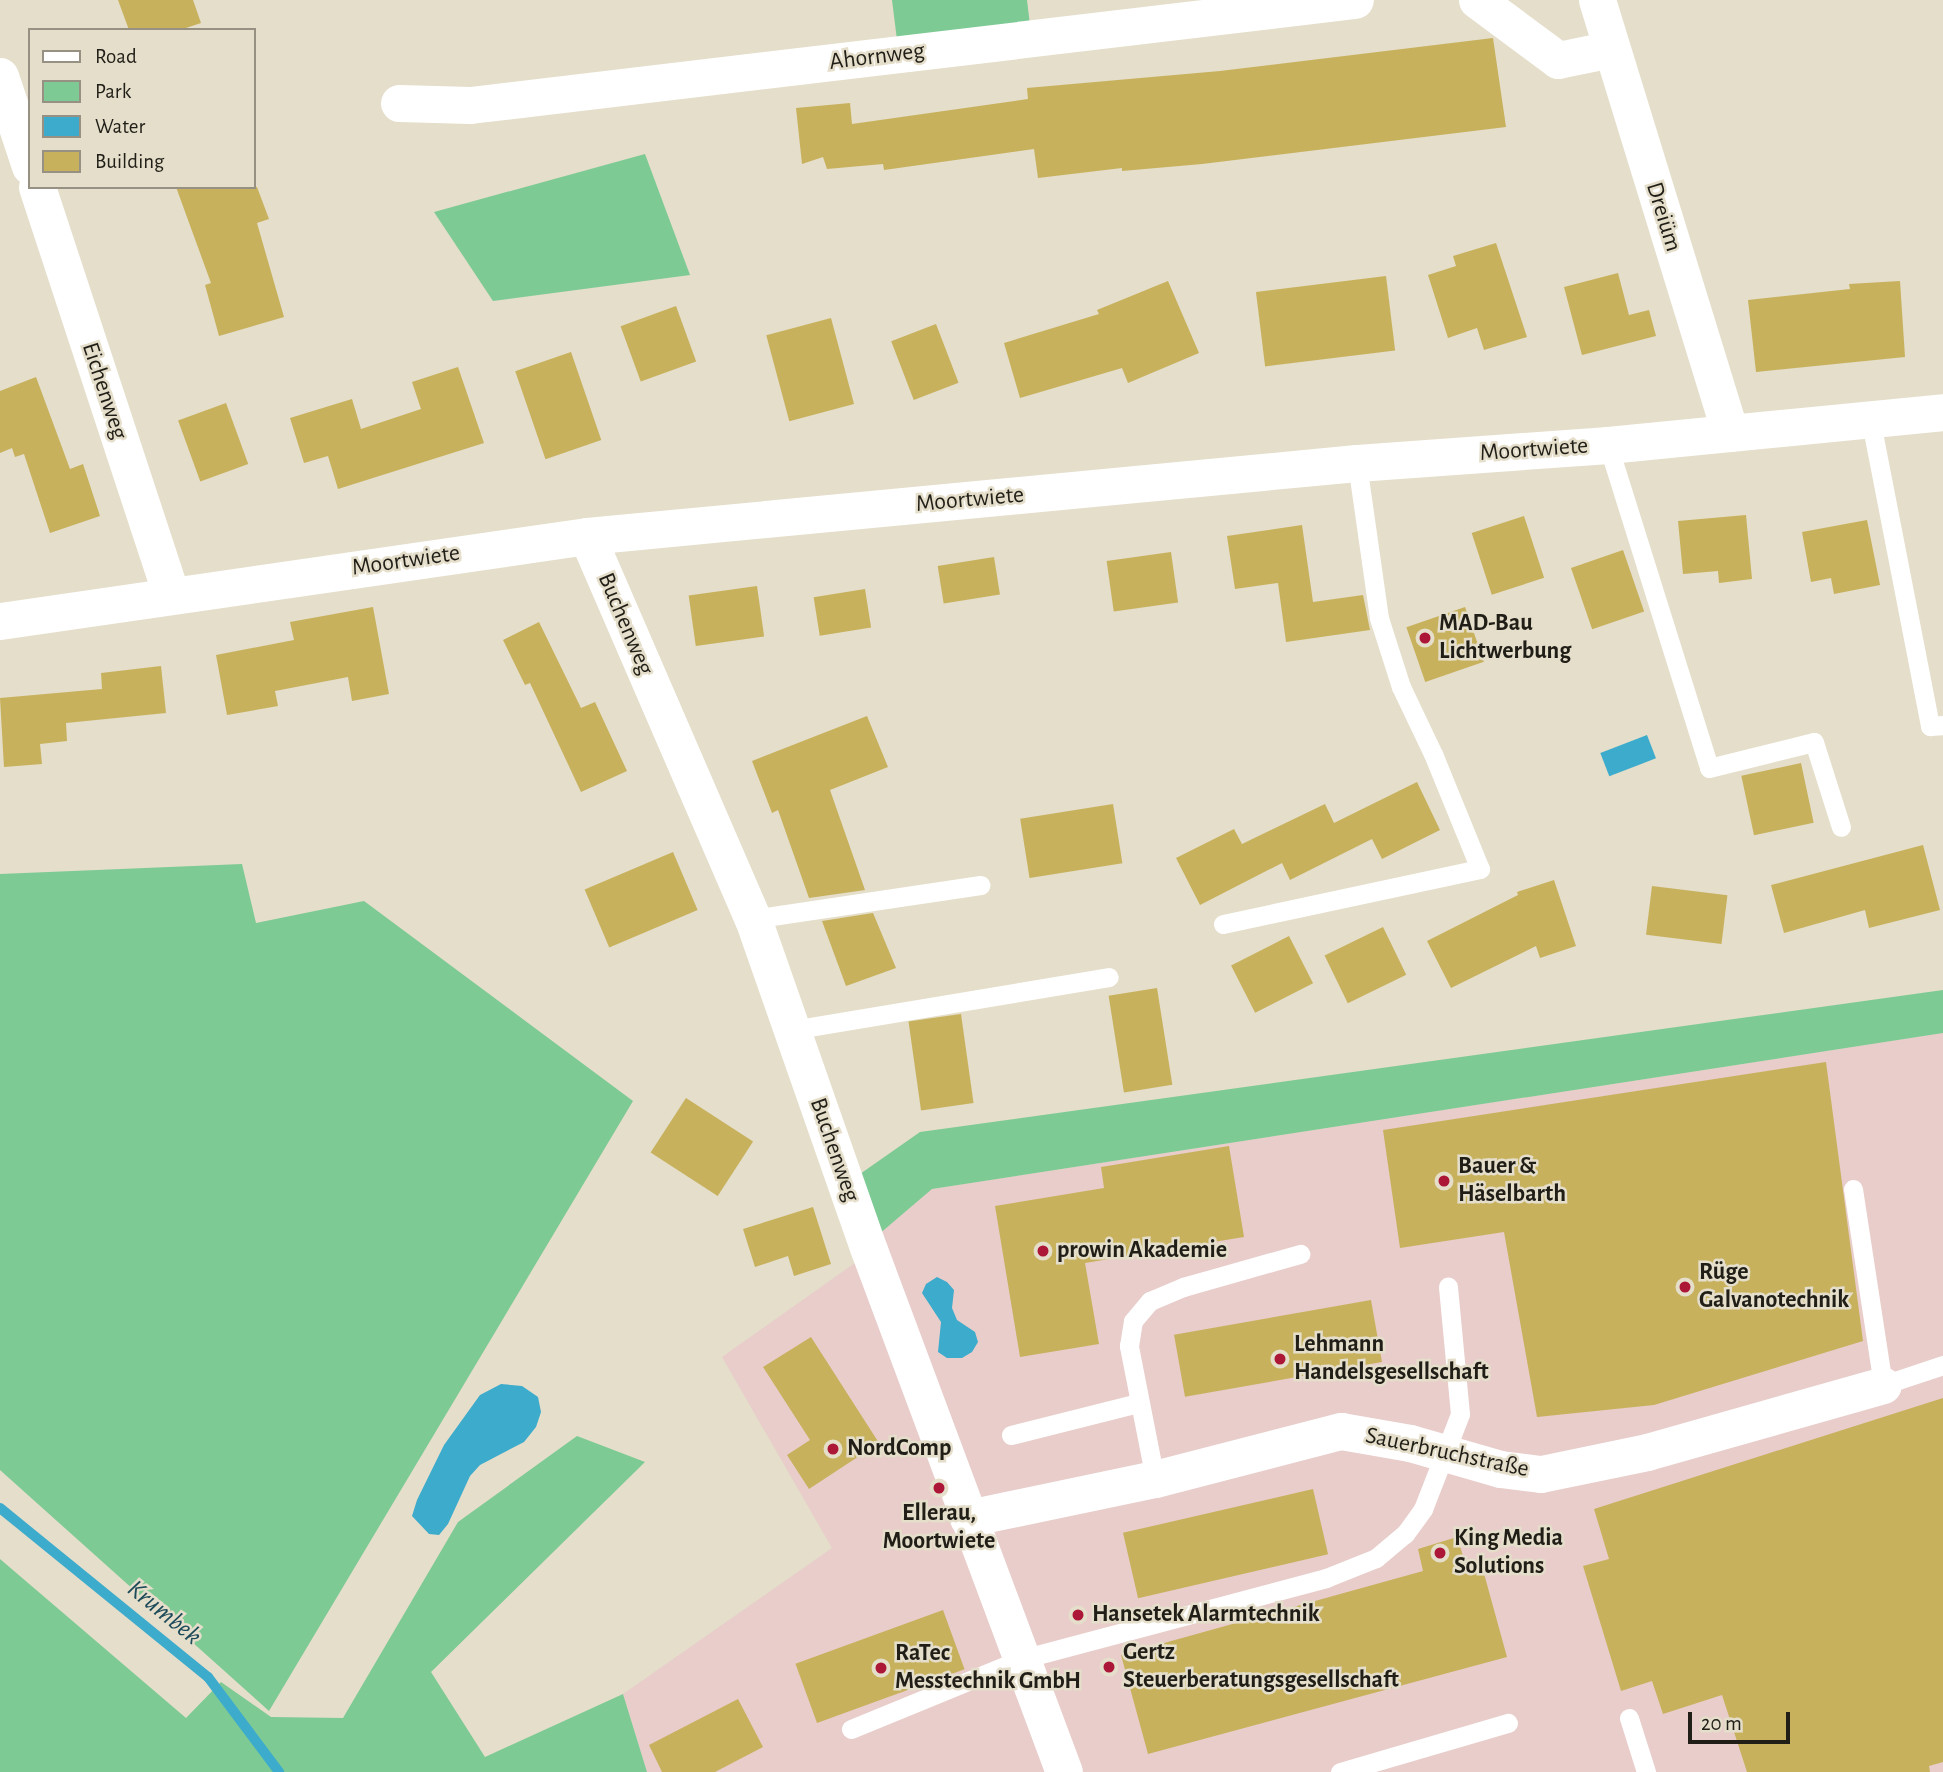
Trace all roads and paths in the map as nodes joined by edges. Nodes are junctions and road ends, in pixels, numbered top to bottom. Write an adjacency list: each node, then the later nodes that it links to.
1 (1354, 0): 6 (street, Ahornweg)
2 (1477, 0): 4 (street)
3 (1597, 0): 4 (street, Dreiüm)
4 (1611, 50): 11 (street, Dreiüm)
5 (0, 76): 7 (street)
6 (399, 103)
7 (28, 160)
8 (38, 189): 15 (street, Eichenweg)
9 (1943, 412): 10 (street, Moortwiete)
10 (1870, 417): 11 (street, Moortwiete); 17 (lane)
11 (1730, 433): 12 (street, Moortwiete)
12 (1608, 445): 13 (street, Moortwiete); 18 (lane)
13 (1357, 463): 14 (street, Moortwiete); 21 (lane)
14 (587, 536): 15 (street, Moortwiete); 20 (street, Buchenweg)
15 (171, 594): 16 (street, Moortwiete)
16 (0, 621)
17 (1943, 725)
18 (1841, 827)
19 (980, 885): 20 (lane)
20 (753, 919): 23 (street, Buchenweg)
21 (1223, 923)
22 (1109, 978): 23 (lane)
23 (792, 1030): 33 (street, Buchenweg)
24 (1853, 1189): 28 (lane)
25 (1300, 1254): 29 (lane)
26 (1448, 1287): 31 (lane)
27 (1943, 1366): 28 (lane)
28 (1883, 1385): 31 (street, Sauerbruchstraße)
29 (1138, 1403): 30 (lane); 32 (lane)
30 (1011, 1435)
31 (1443, 1453): 32 (street, Sauerbruchstraße); 34 (lane)
32 (1155, 1479): 33 (street, Sauerbruchstraße)
33 (968, 1518): 34 (street, Buchenweg)
34 (1022, 1659): 37 (lane); 38 (street, Buchenweg)
35 (1629, 1718): 40 (lane)
36 (1508, 1723): 39 (lane)
37 (851, 1729)
38 (1064, 1772)
39 (1340, 1772)
40 (1646, 1772)

